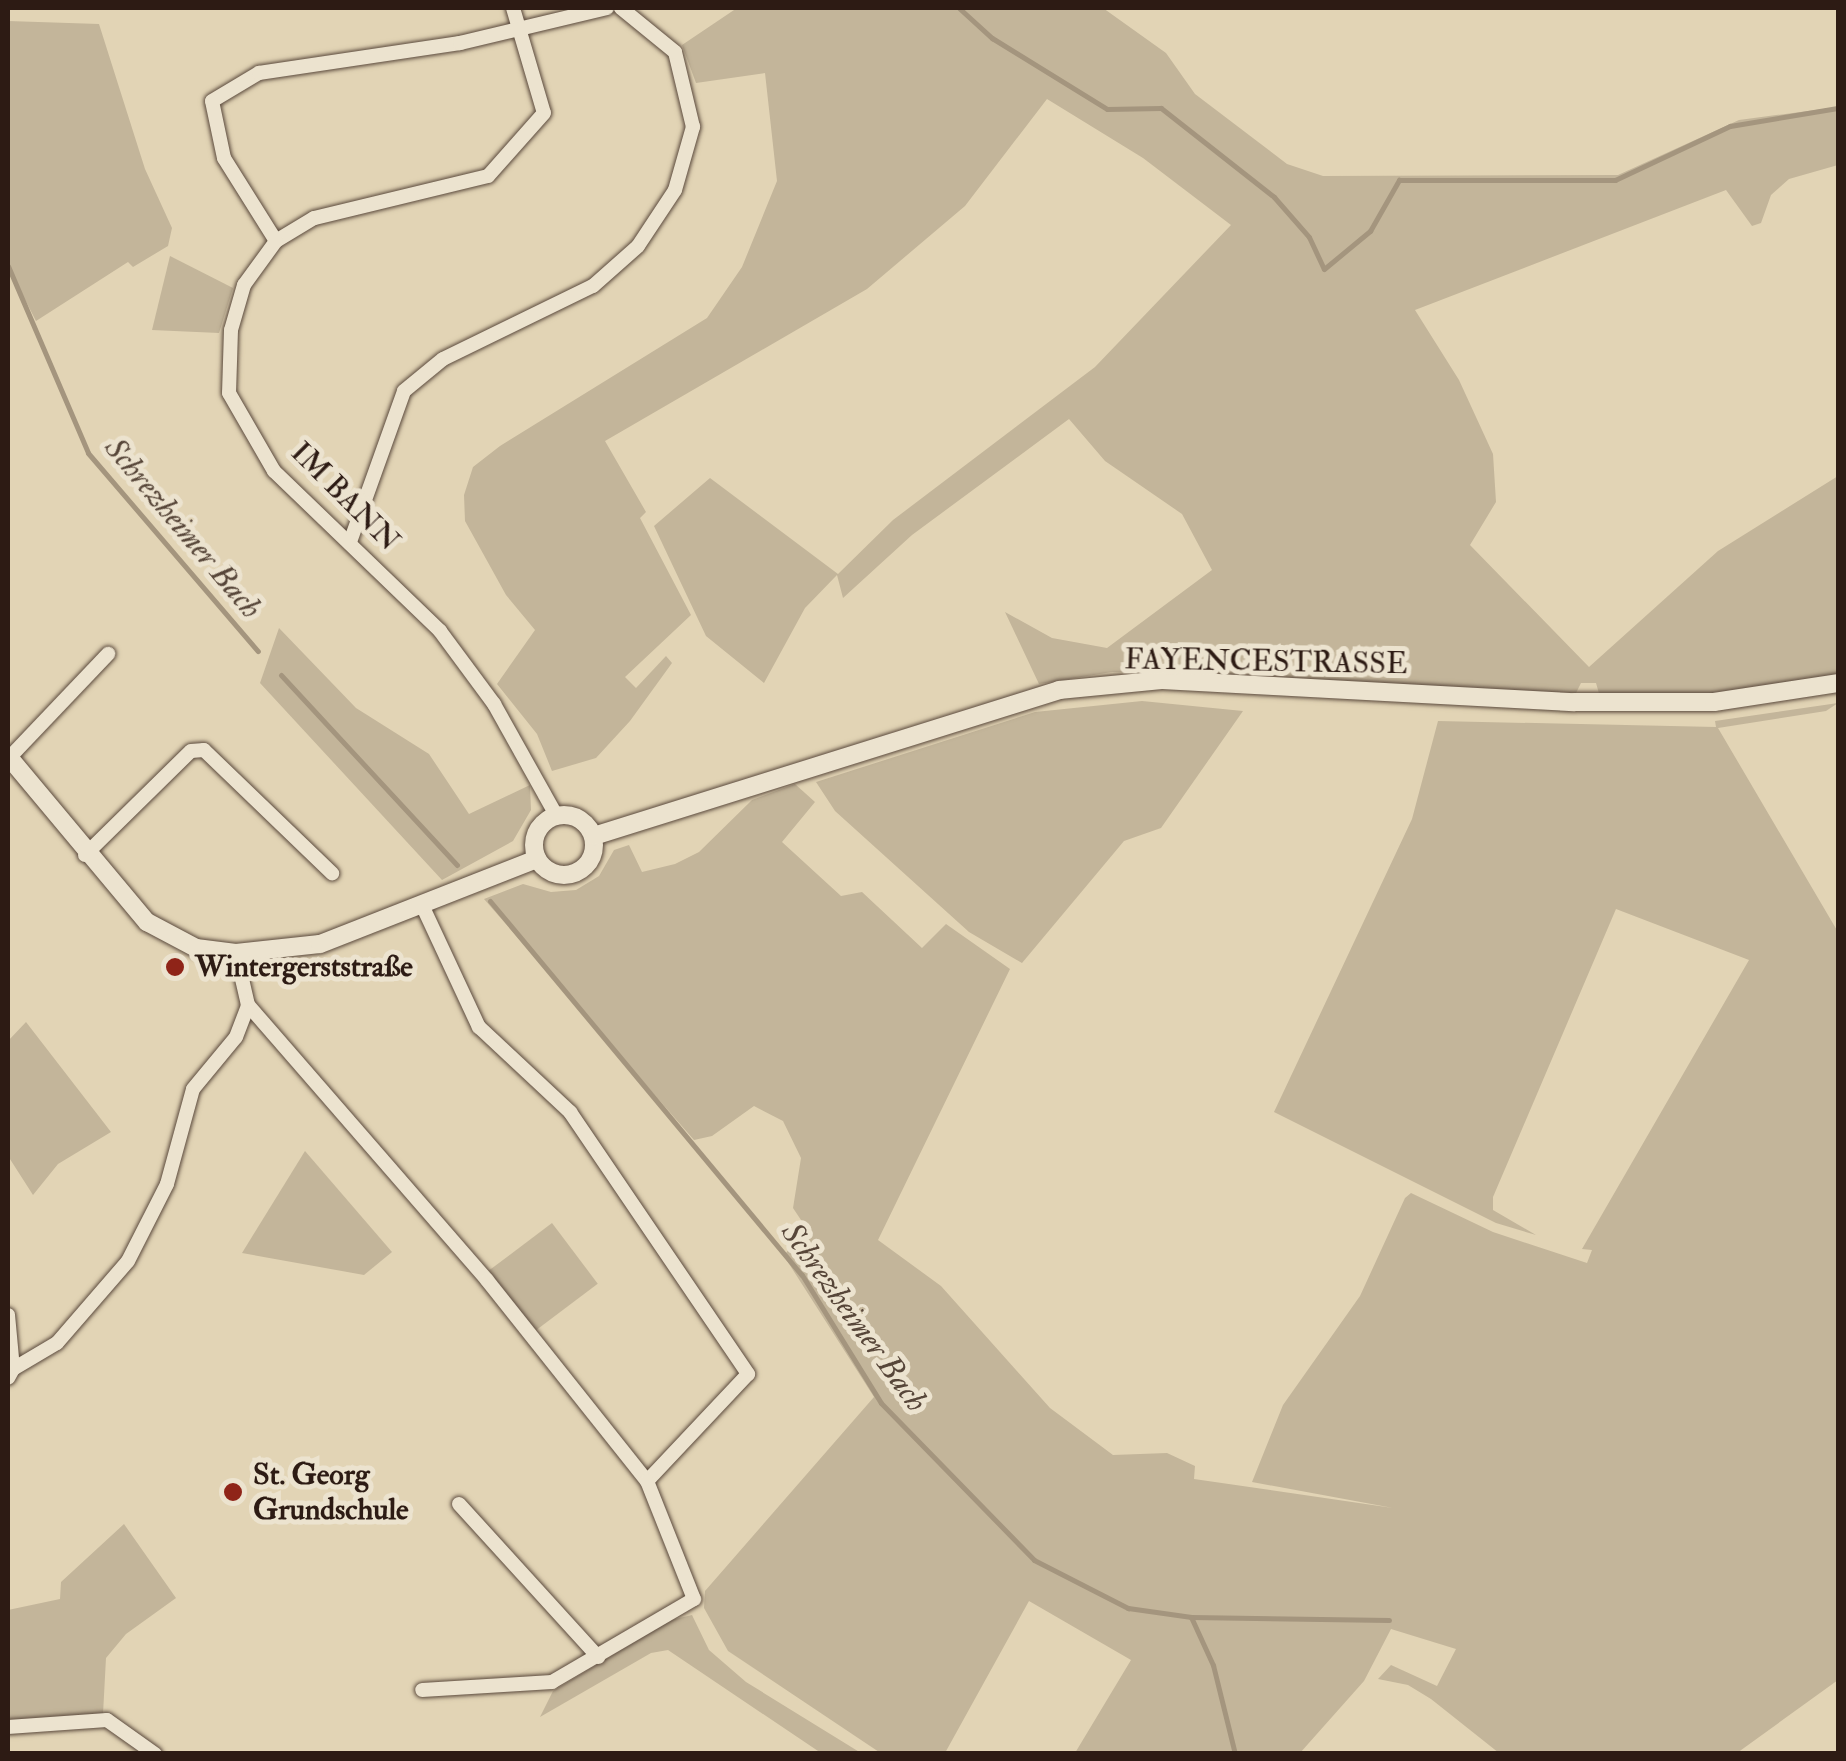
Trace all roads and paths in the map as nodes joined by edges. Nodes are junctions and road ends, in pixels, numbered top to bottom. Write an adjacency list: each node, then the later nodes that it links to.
1 (512, 8): 4 (street, IM BANN)
2 (608, 8): 4 (street)
3 (621, 8): 6 (street)
4 (520, 24): 5 (street, IM BANN); 5 (street)
5 (276, 241): 6 (street, IM BANN)
6 (350, 542): 10 (street, IM BANN)
7 (108, 654): 9 (street)
8 (1838, 683): 11 (street, FAYENCESTRASSE)
9 (8, 757): 12 (street)
10 (556, 815): 11 (street); 13 (street)
11 (594, 836): 13 (street)
12 (86, 855): 14 (street); 16 (street)
13 (537, 859): 15 (street)
14 (332, 873)
15 (422, 905): 16 (street); 20 (street)
16 (236, 953): 17 (street)
17 (248, 1005): 19 (street); 20 (street)
18 (8, 1315): 19 (street)
19 (10, 1373)
20 (647, 1481): 22 (street)
21 (459, 1504): 22 (street)
22 (598, 1657): 23 (street)
23 (422, 1690)
24 (8, 1727): 25 (street)
25 (155, 1754)

